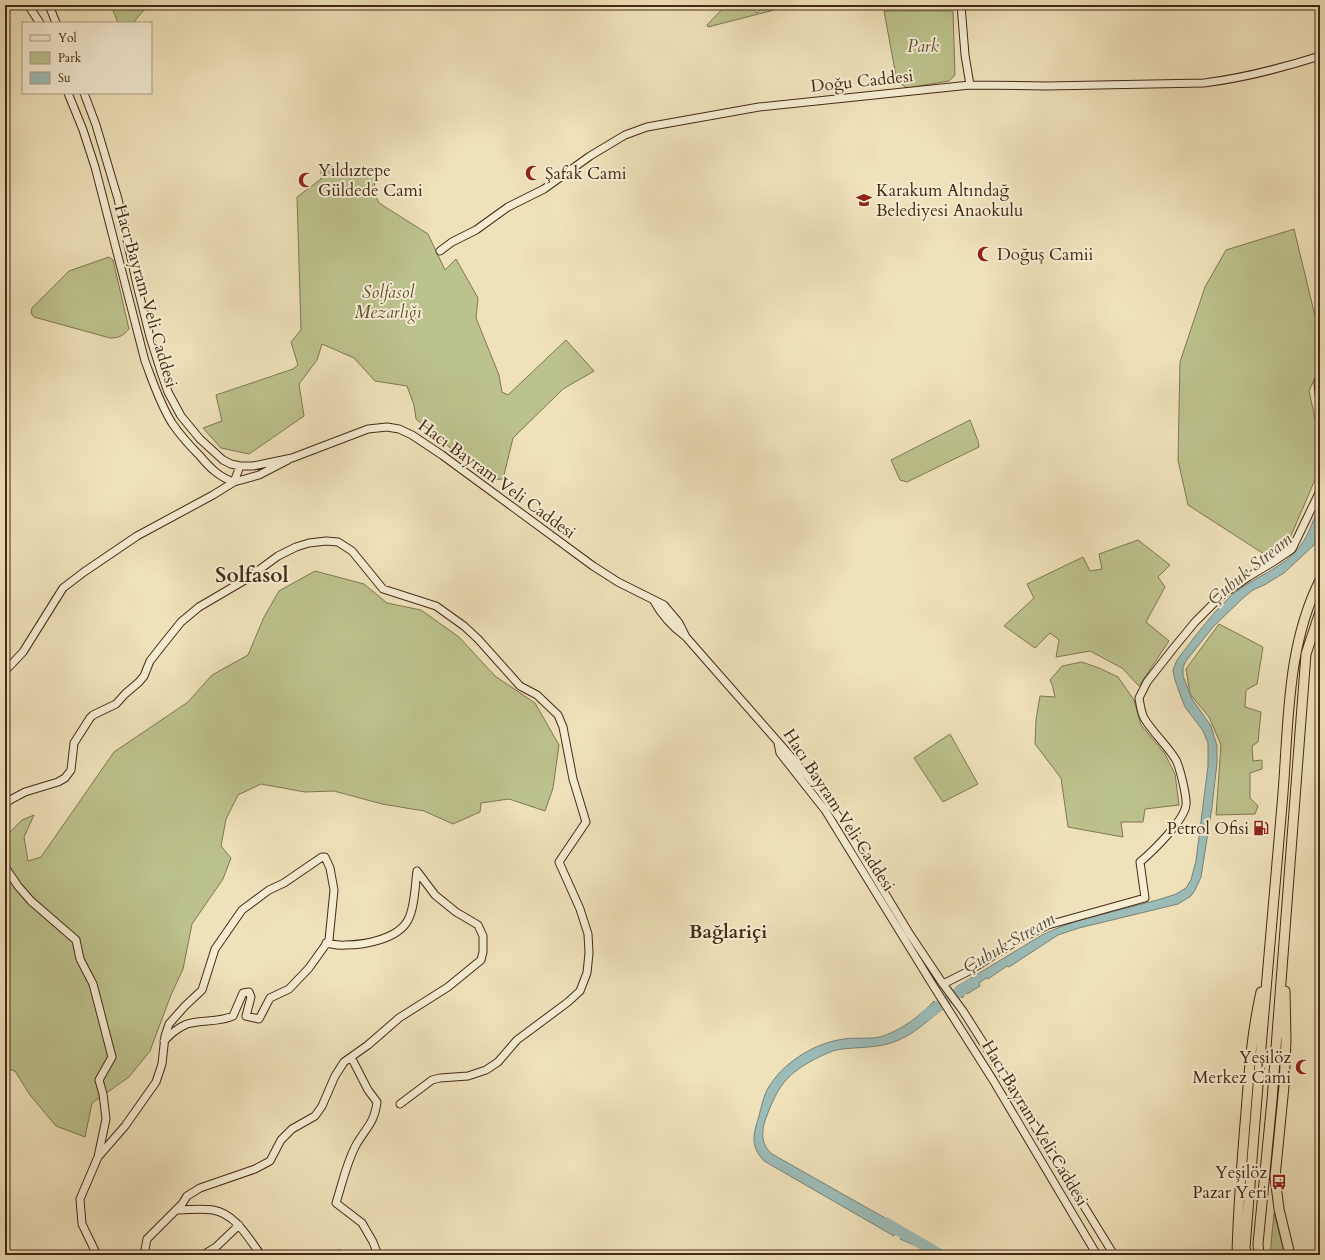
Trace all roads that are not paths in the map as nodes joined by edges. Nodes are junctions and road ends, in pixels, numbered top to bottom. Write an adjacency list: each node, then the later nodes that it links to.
1 (28, 5): 6 (street)
2 (45, 5): 5 (street)
3 (49, 5): 5 (street)
4 (961, 5): 9 (street)
5 (52, 14): 7 (street)
6 (39, 22)
7 (56, 22)
8 (1320, 56): 9 (street, Doğu Caddesi)
9 (970, 85): 12 (street, Doğu Caddesi)
10 (68, 94): 17 (street, Hacı Bayram Veli Caddesi)
11 (84, 94): 16 (street)
12 (440, 251)
13 (1320, 375): 14 (street)
14 (1320, 404)
15 (292, 458): 16 (street); 17 (street); 22 (street, Hacı Bayram Veli Caddesi)
16 (240, 466): 17 (street)
17 (234, 482): 21 (street)
18 (1320, 491): 28 (street)
19 (1320, 580): 27 (highway)
20 (1320, 612): 26 (highway)
21 (5, 672)
22 (777, 740): 28 (street); 42 (street, Hacı Bayram Veli Caddesi)
23 (5, 804): 31 (street)
24 (5, 867): 32 (street)
25 (326, 943): 29 (street); 29 (street); 30 (street)
26 (1283, 951): 46 (highway); 47 (highway)
27 (1269, 960): 44 (highway); 45 (highway)
28 (945, 987): 43 (street)
29 (164, 1041): 32 (street)
30 (351, 1057): 33 (street); 41 (street)
31 (400, 1104)
32 (98, 1157): 35 (street)
33 (176, 1210): 34 (street); 36 (street)
34 (239, 1225): 37 (street); 38 (street)
35 (97, 1255)
36 (144, 1255)
37 (203, 1255)
38 (261, 1255)
39 (336, 1255): 40 (street)
40 (342, 1255)
41 (378, 1255)
42 (1097, 1255)
43 (1114, 1255)
44 (1237, 1255)
45 (1246, 1255)
46 (1259, 1255)
47 (1290, 1255)

